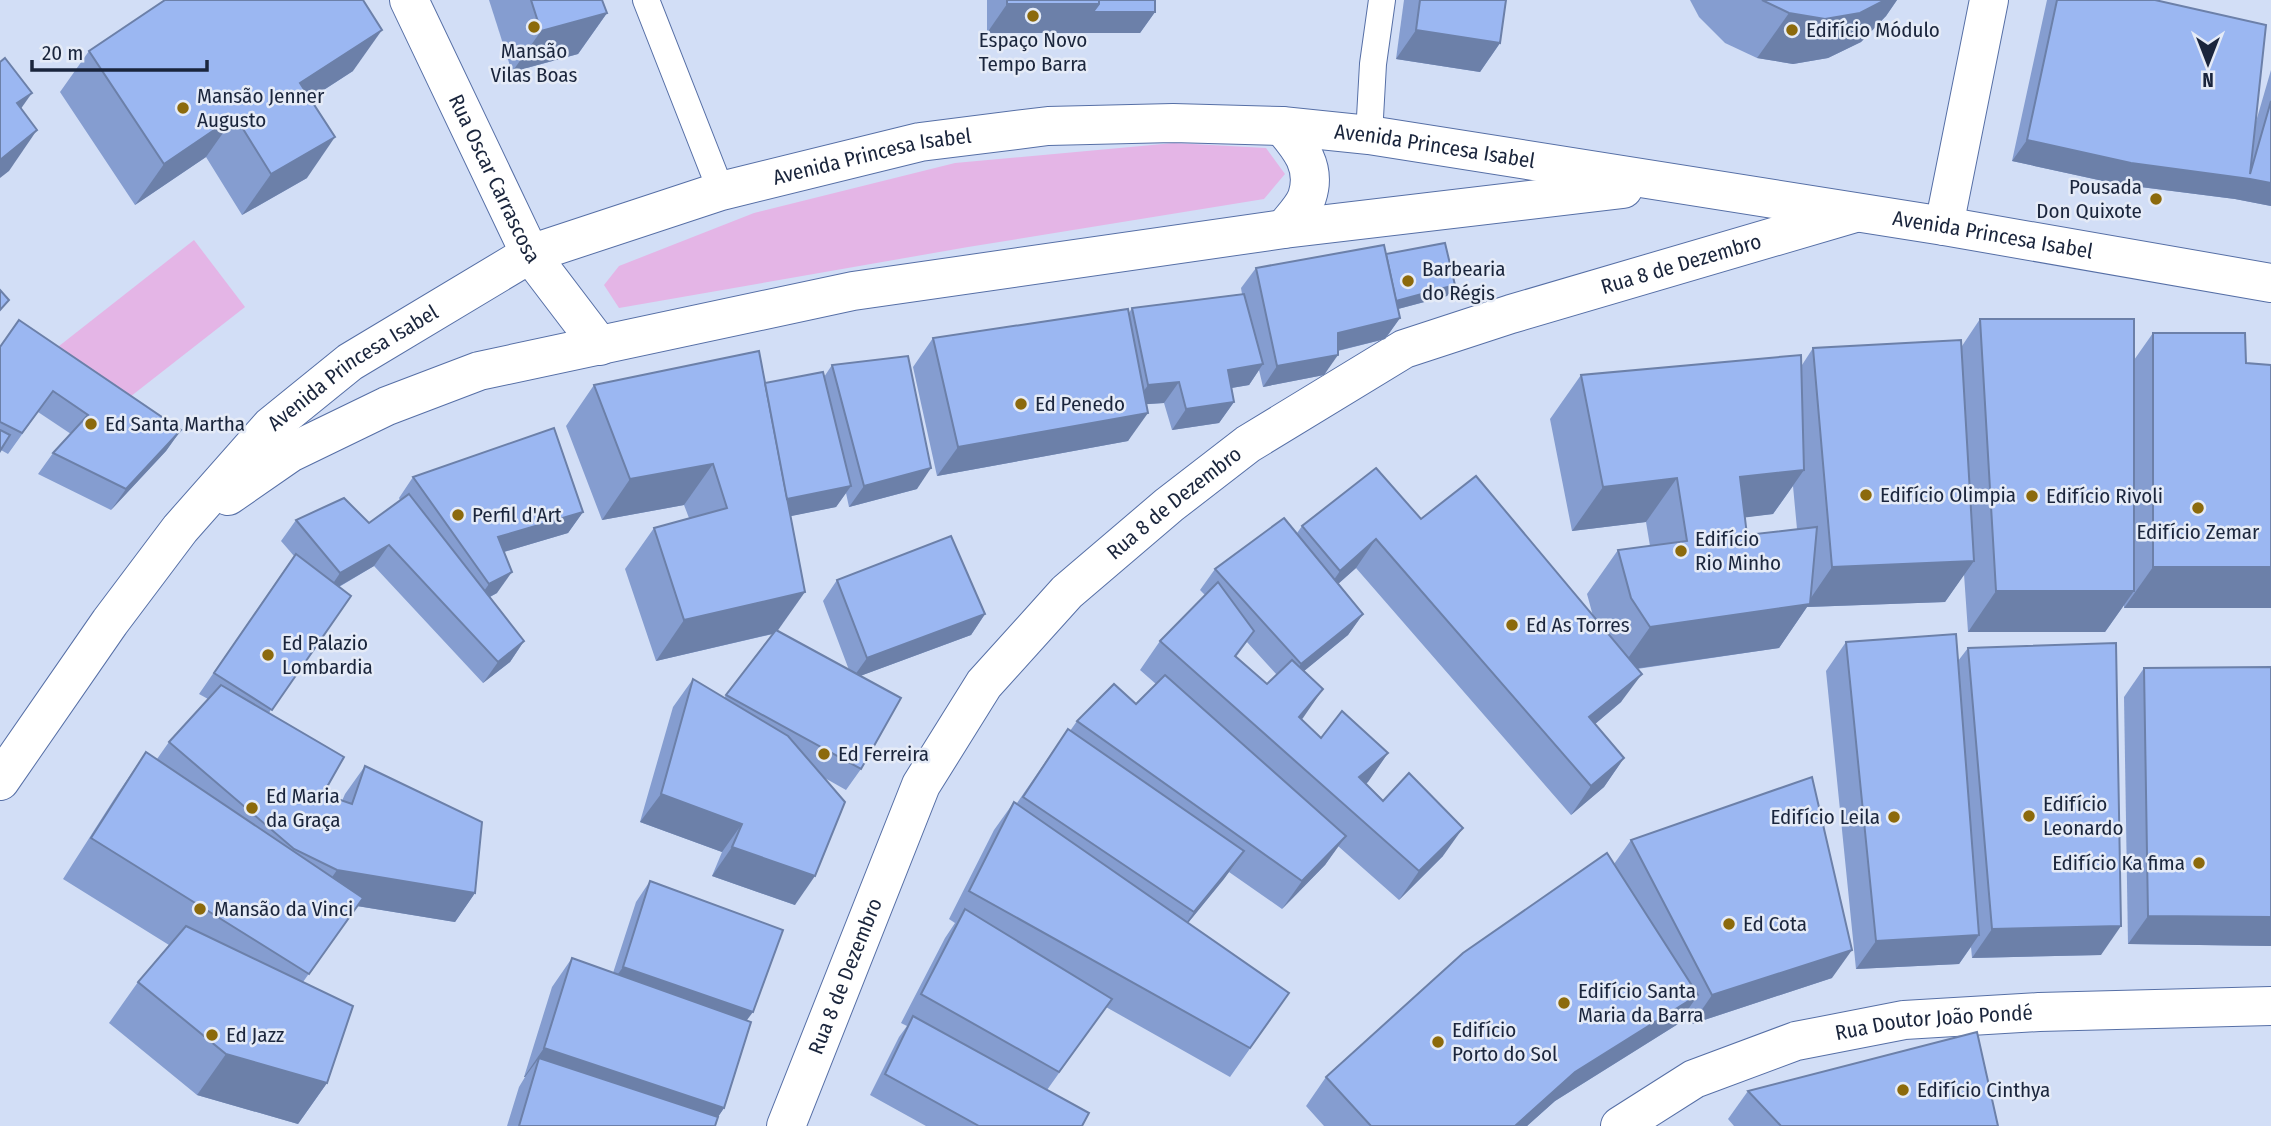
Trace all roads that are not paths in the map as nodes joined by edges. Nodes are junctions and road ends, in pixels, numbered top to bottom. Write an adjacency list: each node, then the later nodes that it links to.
1 (408, 0): 12 (main road, Rua Oscar Carrascosa)
2 (646, 0): 8 (lane)
3 (1382, 0): 6 (lane)
4 (1989, 0): 10 (main road)
5 (1282, 126): 6 (main road, Avenida Princesa Isabel); 8 (main road, Avenida Princesa Isabel); 11 (main road)
6 (1369, 135): 7 (main road, Avenida Princesa Isabel)
7 (1671, 184): 9 (main road, Avenida Princesa Isabel); 11 (main road, Avenida Princesa Isabel)
8 (721, 191): 12 (main road, Avenida Princesa Isabel)
9 (1855, 213): 10 (main road, Avenida Princesa Isabel); 18 (main road, Rua 8 de Dezembro)
10 (1944, 226): 13 (main road, Avenida Princesa Isabel)
11 (1284, 229): 14 (main road, Avenida Princesa Isabel)
12 (530, 254): 14 (main road, Rua Oscar Carrascosa); 15 (main road, Avenida Princesa Isabel)
13 (2271, 284)
14 (600, 346): 15 (main road, Avenida Princesa Isabel)
15 (180, 529): 16 (main road, Avenida Princesa Isabel)
16 (0, 781)
17 (2271, 1006): 19 (main road, Rua Doutor João Pondé)
18 (786, 1126)
19 (1620, 1126)

